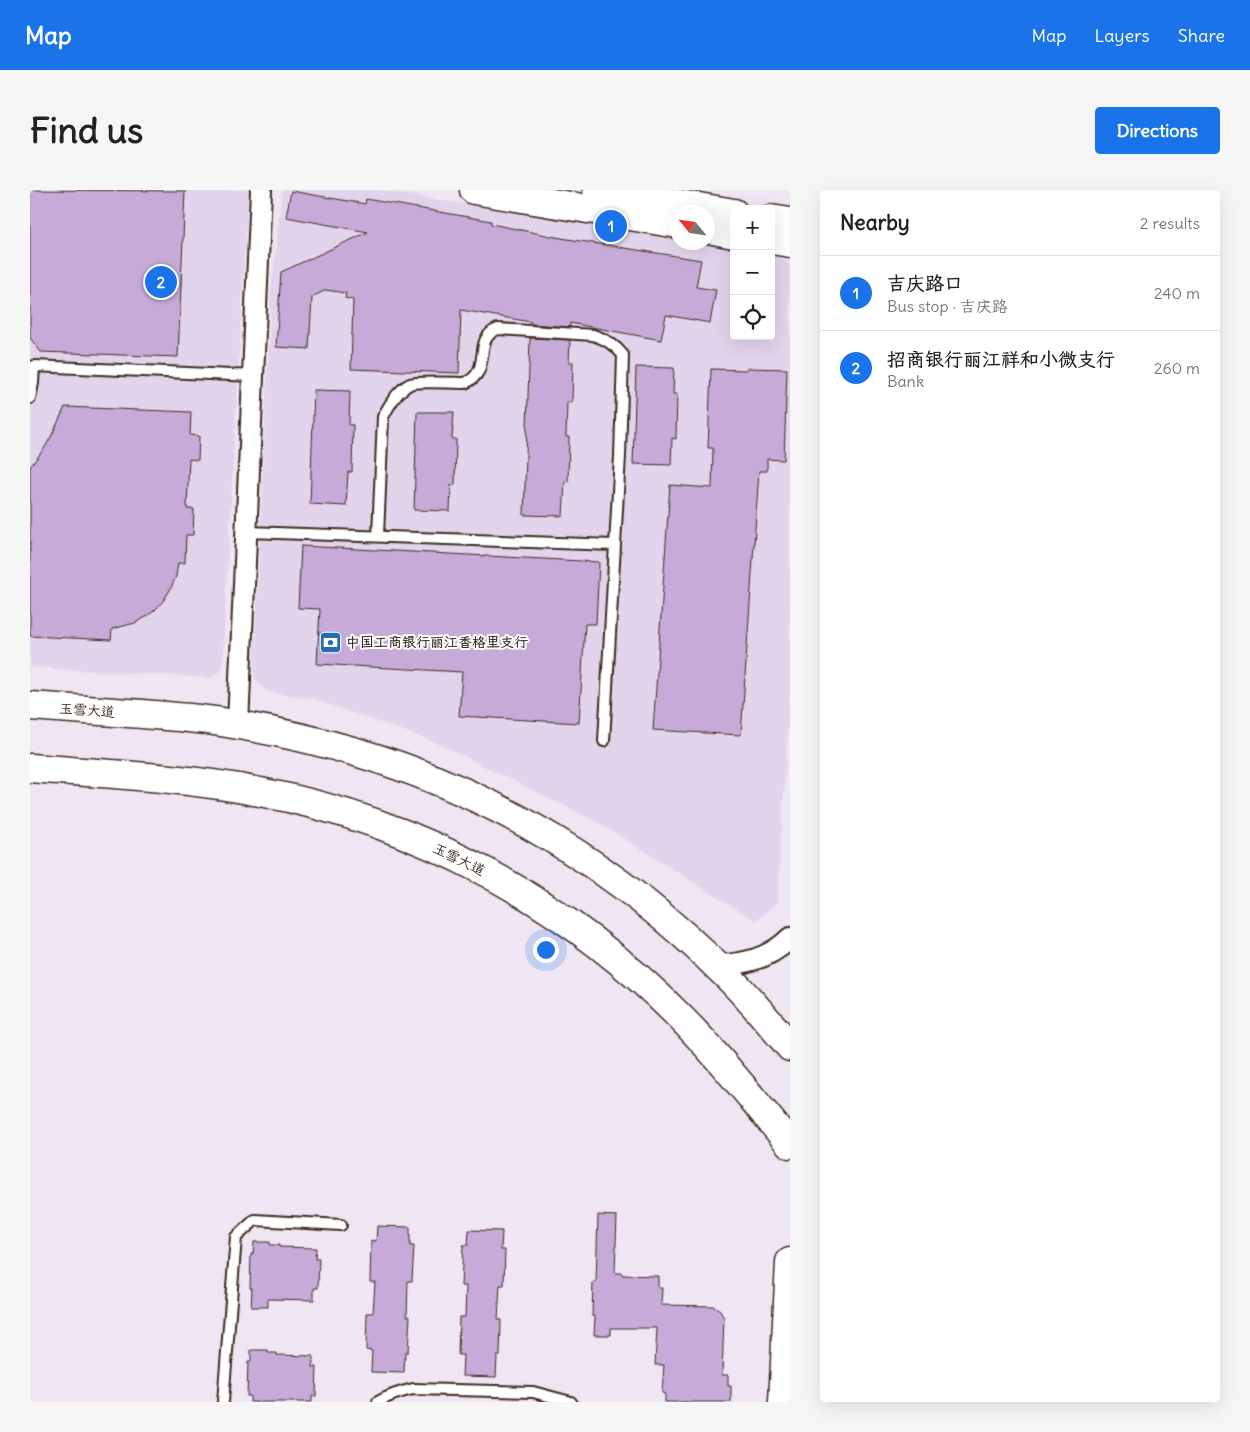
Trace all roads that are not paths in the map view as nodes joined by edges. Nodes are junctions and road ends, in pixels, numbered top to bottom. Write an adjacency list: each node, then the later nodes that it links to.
1 (261, 190): 12 (street)
2 (474, 190): 7 (main road)
3 (597, 190): 4 (main road)
4 (730, 212)
5 (775, 220): 6 (main road)
6 (790, 222)
7 (670, 223)
8 (715, 231): 9 (main road)
9 (730, 233)
10 (775, 241): 11 (main road)
11 (790, 244)
12 (253, 376): 13 (lane); 14 (street)
13 (30, 398)
14 (246, 532): 15 (lane); 18 (street)
15 (378, 536): 16 (lane); 16 (lane)
16 (614, 545): 19 (lane)
17 (30, 706): 18 (main road, 玉雪大道)
18 (238, 725): 22 (main road, 玉雪大道)
19 (604, 741)
20 (30, 768): 24 (main road, 玉雪大道)
21 (790, 938): 22 (street)
22 (716, 965): 23 (main road, 玉雪大道)
23 (790, 1047)
24 (790, 1144)
25 (341, 1225): 27 (lane)
26 (790, 1262): 30 (main road)
27 (223, 1402)
28 (378, 1402): 29 (lane)
29 (571, 1402)
30 (783, 1402)

